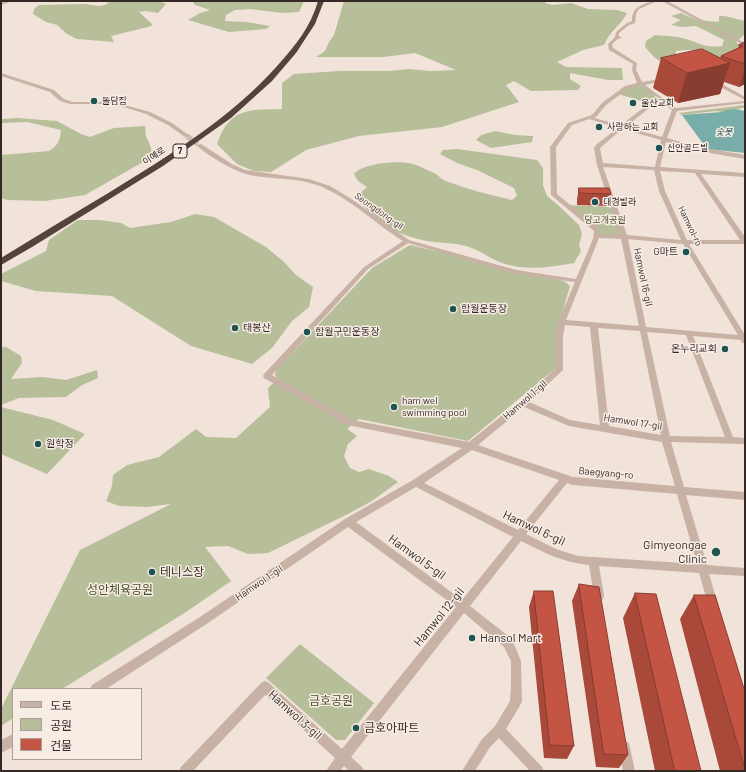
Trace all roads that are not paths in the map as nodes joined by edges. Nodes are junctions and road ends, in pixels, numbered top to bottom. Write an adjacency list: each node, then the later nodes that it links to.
1 (11, 1): 6 (street)
2 (321, 1): 7 (highway, 이예로 / 7)
3 (326, 1): 7 (highway)
4 (655, 1): 12 (street)
5 (664, 1): 8 (street)
6 (1, 4)
7 (314, 10): 31 (highway, 이예로 / 7); 32 (highway, 이예로 / 7)
8 (745, 45)
9 (1, 74): 18 (street)
10 (674, 77): 12 (street)
11 (708, 78): 14 (street)
12 (642, 84): 13 (street); 16 (street)
13 (659, 98): 15 (street); 17 (street, Hamwol 16-gil)
14 (745, 101): 15 (street)
15 (675, 110): 19 (street, Hamwol-ro)
16 (589, 118): 17 (street); 26 (street)
17 (620, 127): 19 (street); 22 (street, Hamwol 16-gil)
18 (187, 136)
19 (664, 140): 21 (street); 23 (street, Hamwol-ro)
20 (199, 145): 28 (street, Seongdong-gil)
21 (745, 157)
22 (600, 164): 23 (street); 27 (street, Hamwol 16-gil)
23 (657, 169): 24 (street); 29 (street, Hamwol-ro)
24 (698, 173): 25 (street); 30 (street)
25 (744, 176)
26 (596, 236): 27 (street); 33 (street, Hamwol 1-gil)
27 (624, 237): 29 (street); 36 (street, Hamwol 16-gil)
28 (407, 241): 33 (street, Seongdong-gil); 44 (street, Baegyang-ro)
29 (686, 242): 30 (street); 38 (street, Hamwol-ro)
30 (745, 242)
31 (1, 256)
32 (1, 262)
33 (579, 281): 34 (street, Hamwol 1-gil)
34 (562, 322): 35 (street); 39 (street, Hamwol 1-gil)
35 (594, 326): 36 (street); 40 (street)
36 (644, 330): 37 (street); 41 (street, Hamwol 16-gil)
37 (689, 334): 38 (street); 42 (street)
38 (744, 339)
39 (522, 403): 40 (street, Hamwol 17-gil); 44 (street, Hamwol 1-gil)
40 (606, 429): 41 (street, Hamwol 17-gil)
41 (666, 439): 42 (street, Hamwol 17-gil); 47 (street, Hamwol 16-gil)
42 (730, 440): 43 (street, Hamwol 17-gil)
43 (745, 441)
44 (471, 446): 45 (street, Baegyang-ro); 46 (street, Hamwol 1-gil)
45 (565, 478): 47 (street, Baegyang-ro); 50 (street, Hamwol 12-gil)
46 (416, 483): 49 (street, Hamwol 1-gil); 50 (street, Hamwol 6-gil)
47 (680, 490): 48 (street, Baegyang-ro); 52 (street, Hamwol 16-gil)
48 (745, 496)
49 (348, 522): 54 (street, Hamwol 5-gil); 57 (street, Hamwol 1-gil)
50 (520, 536): 51 (street, Hamwol 6-gil); 54 (street, Hamwol 12-gil)
51 (593, 561): 52 (street, Hamwol 6-gil); 55 (street)
52 (702, 568): 53 (street, Hamwol 6-gil); 56 (street, Hamwol 16-gil)
53 (745, 572)
54 (464, 607): 58 (street, Hamwol 5-gil); 62 (street, Hamwol 12-gil)
55 (601, 607)
56 (717, 615)
57 (98, 688)
58 (499, 730): 66 (street, Hamwol 5-gil); 67 (street)
59 (624, 739): 68 (street)
60 (12, 741): 61 (street)
61 (1, 747)
62 (342, 757): 63 (street, Hamwol 3-gil); 64 (street, Hamwol 12-gil); 65 (street, Hamwol 3-gil)
63 (185, 771)
64 (332, 771)
65 (358, 771)
66 (468, 771)
67 (538, 771)
68 (629, 771)

